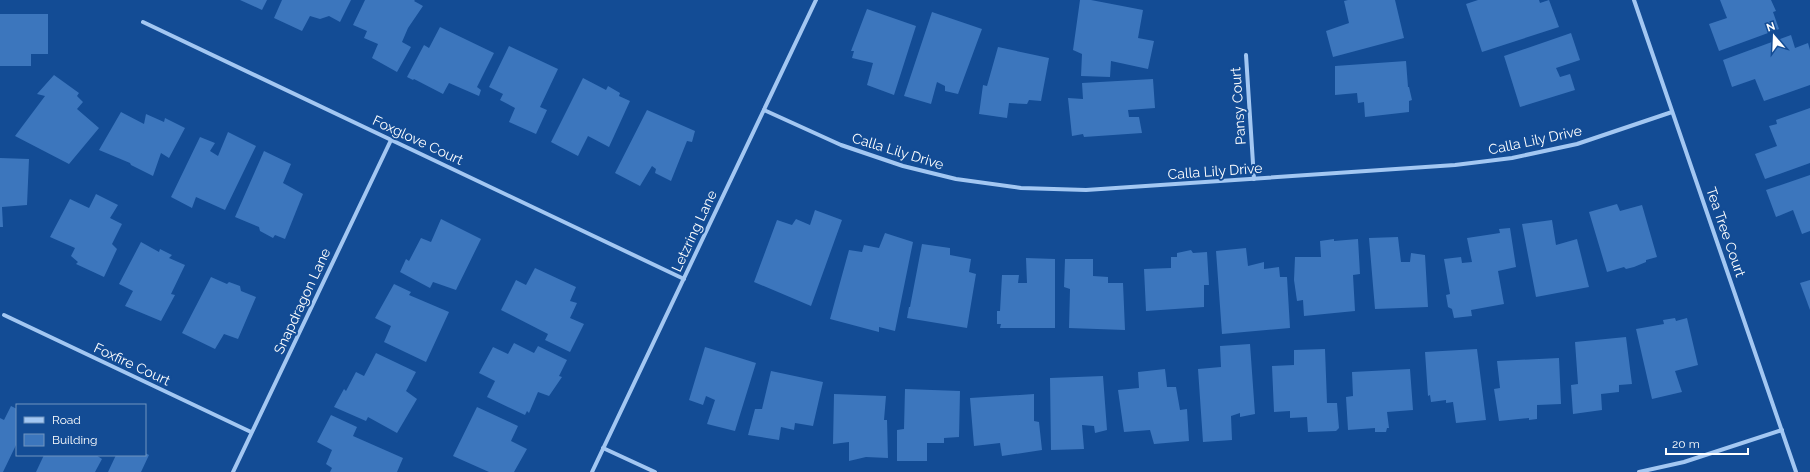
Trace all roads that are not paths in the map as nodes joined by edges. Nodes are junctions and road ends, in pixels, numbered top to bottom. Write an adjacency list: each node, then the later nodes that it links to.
1 (816, 0): 5 (street, Letzring Lane)
2 (1634, 0): 6 (street, Tea Tree Court)
3 (143, 22): 7 (street, Foxglove Court)
4 (1246, 55): 8 (street, Pansy Court)
5 (764, 110): 8 (street, Calla Lily Drive); 9 (street, Letzring Lane)
6 (1672, 112): 8 (street, Calla Lily Drive); 11 (street, Tea Tree Court)
7 (391, 140): 9 (street, Foxglove Court); 12 (street, Snapdragon Lane)
8 (1254, 179)
9 (684, 279): 13 (street, Letzring Lane)
10 (4, 315): 12 (street, Foxfire Court)
11 (1782, 430): 17 (street); 18 (street, Tea Tree Court)
12 (251, 432): 14 (street, Snapdragon Lane)
13 (603, 448): 15 (street, Letzring Lane); 16 (street)
14 (233, 472)
15 (592, 472)
16 (655, 472)
17 (1639, 472)
18 (1796, 472)

